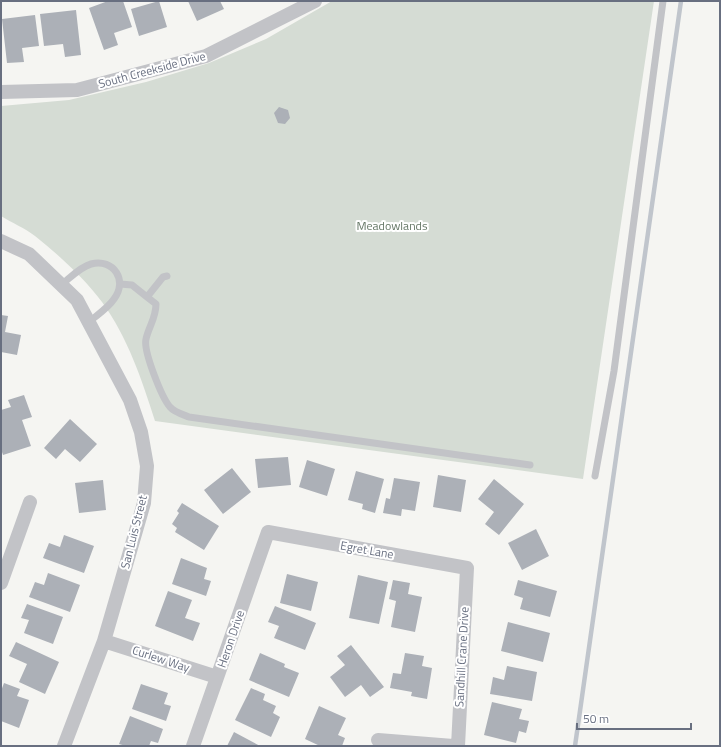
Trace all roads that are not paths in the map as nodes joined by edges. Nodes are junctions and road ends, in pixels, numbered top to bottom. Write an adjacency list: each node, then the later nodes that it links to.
1 (663, 1): 11 (lane)
2 (313, 2): 3 (street, South Creekside Drive)
3 (1, 92)
4 (1, 241): 7 (street, San Luis Street)
5 (167, 276): 8 (lane)
6 (120, 284): 7 (lane); 8 (lane); 9 (lane)
7 (61, 285): 9 (street, San Luis Street)
8 (147, 297): 10 (lane)
9 (89, 322): 16 (street, San Luis Street)
10 (530, 465)
11 (595, 476)
12 (30, 502): 15 (street)
13 (268, 532): 14 (street, Egret Lane); 17 (street, Heron Drive)
14 (467, 568): 22 (street, Sandhill Crane Drive)
15 (1, 583)
16 (104, 641): 17 (street, Curlew Way); 19 (street, San Luis Street)
17 (217, 677): 20 (street, Heron Drive)
18 (378, 740): 21 (street)
19 (64, 746)
20 (194, 746)
21 (453, 746)
22 (458, 746)

